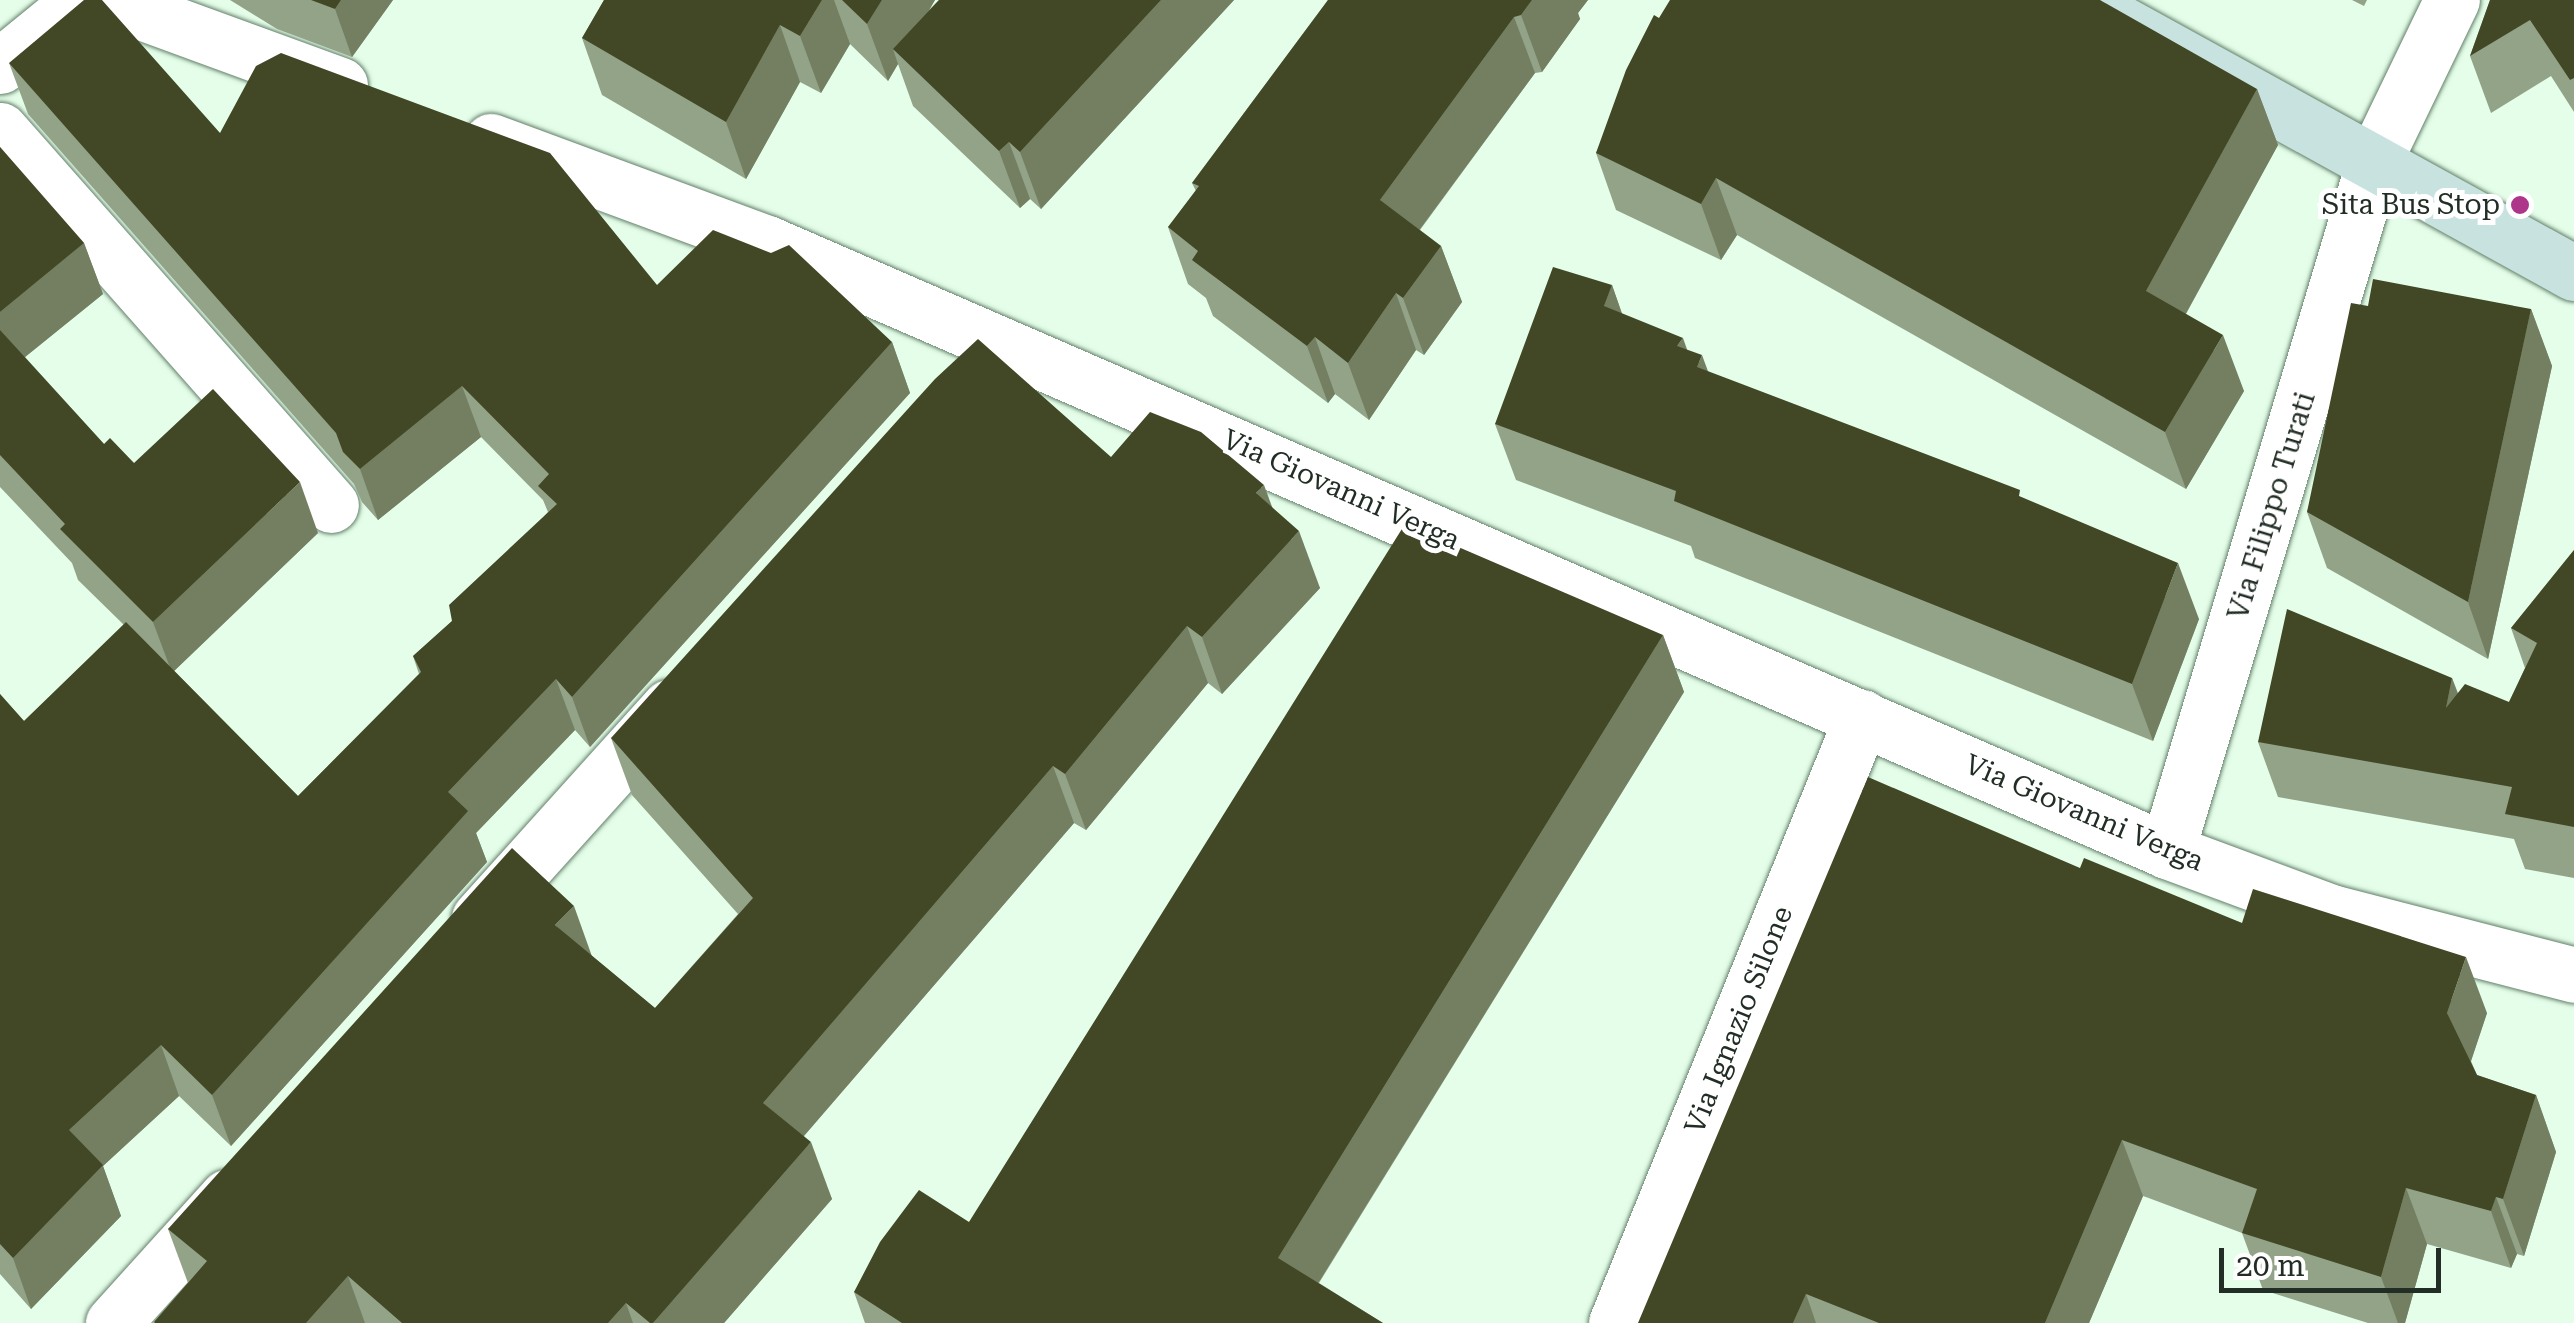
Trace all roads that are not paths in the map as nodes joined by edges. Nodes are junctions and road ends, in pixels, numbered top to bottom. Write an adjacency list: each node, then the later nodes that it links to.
1 (81, 0): 5 (street)
2 (108, 0): 6 (street)
3 (2079, 0): 9 (main road)
4 (2452, 0): 9 (street, Via Filippo Turati)
5 (0, 66)
6 (383, 101)
7 (438, 121): 11 (street, Via Giovanni Verga)
8 (0, 130): 13 (street)
9 (2374, 161): 10 (main road); 16 (street, Via Filippo Turati)
10 (2574, 273)
11 (999, 342): 12 (street); 15 (street, Via Giovanni Verga)
12 (960, 386)
13 (331, 505)
14 (708, 664): 17 (street)
15 (1862, 718): 16 (street, Via Giovanni Verga); 21 (street, Via Ignazio Silone)
16 (2167, 851): 18 (street, Via Giovanni Verga)
17 (444, 957)
18 (2574, 975)
19 (258, 1162): 20 (street)
20 (113, 1323)
21 (1616, 1323)

